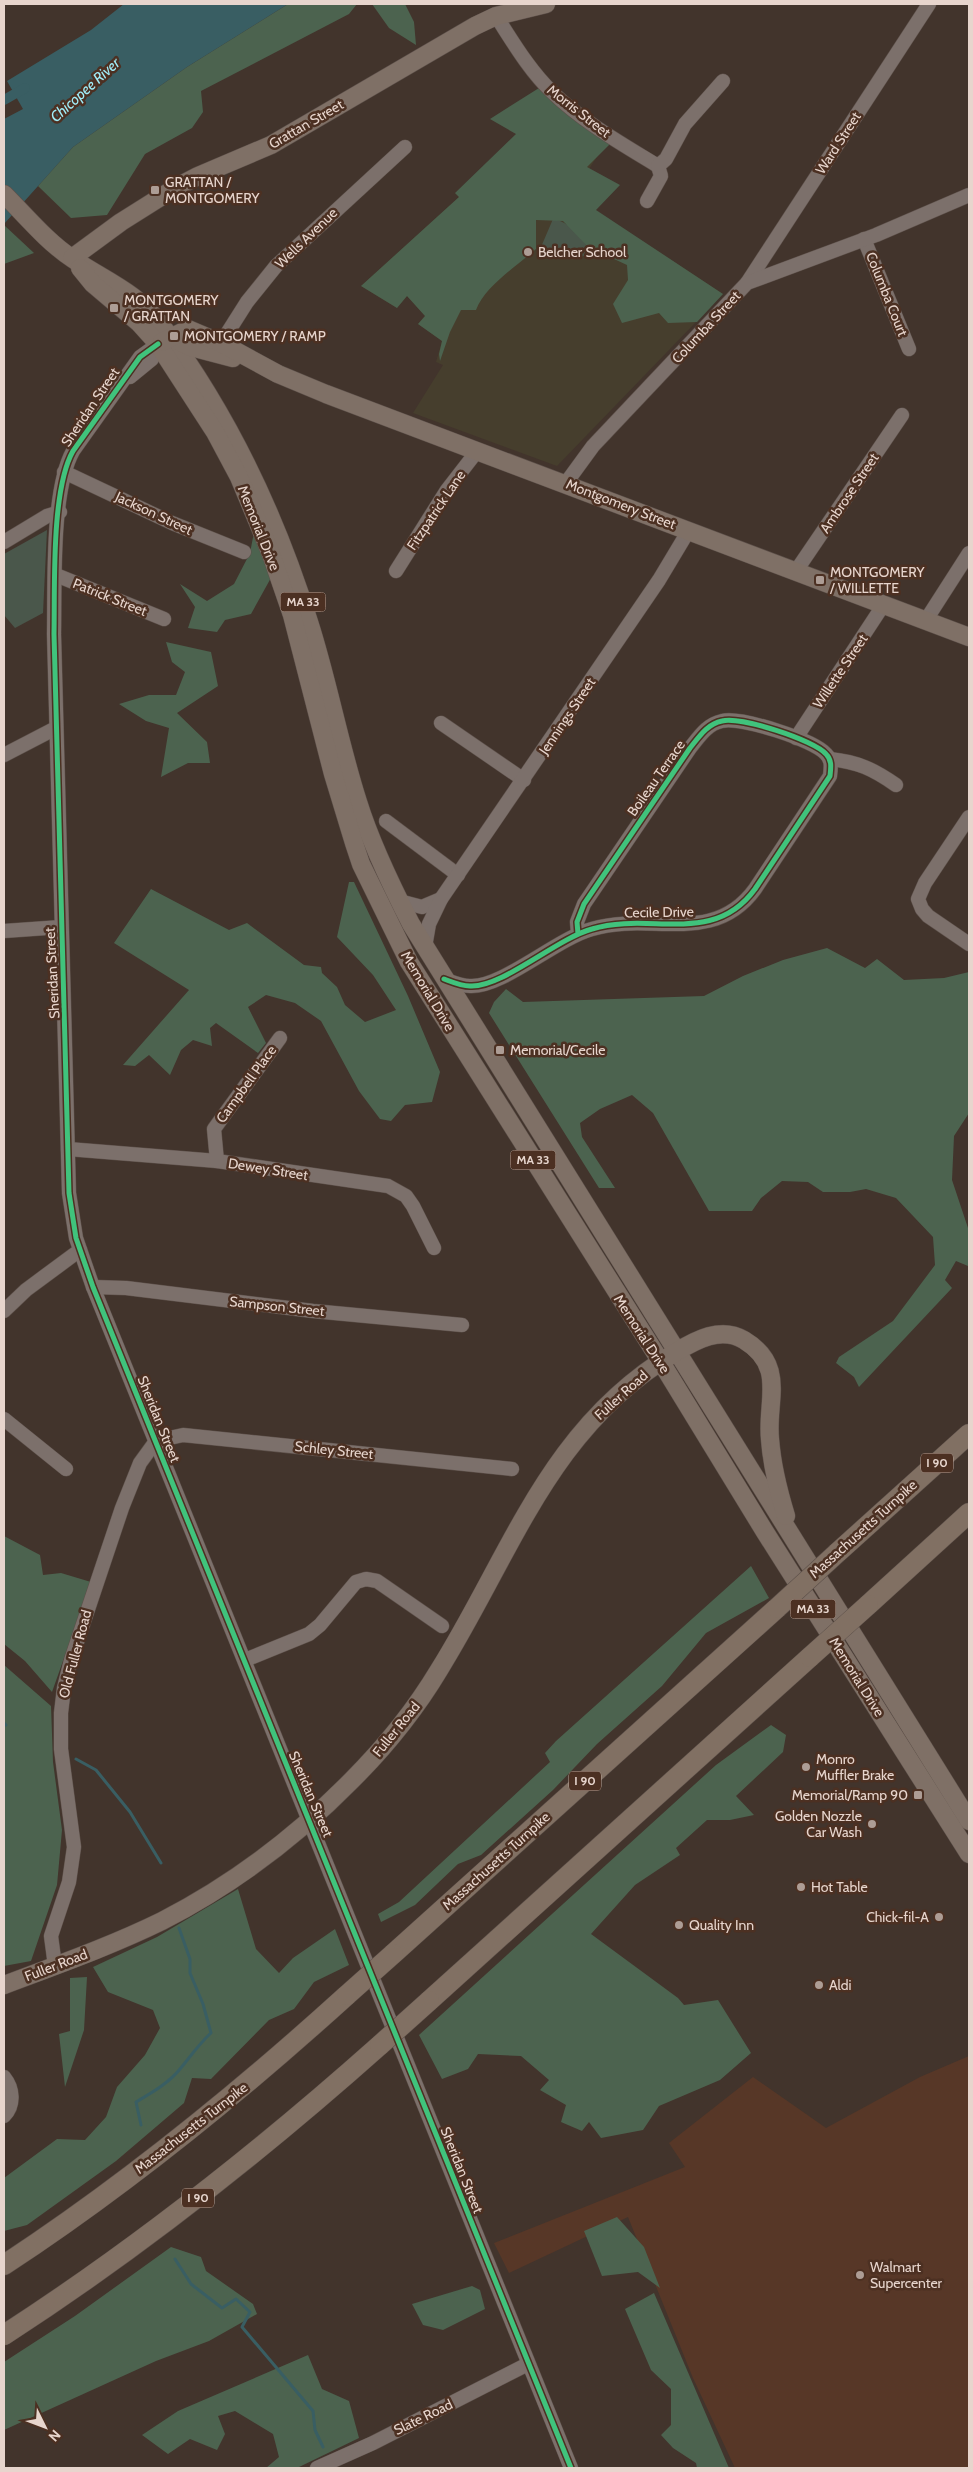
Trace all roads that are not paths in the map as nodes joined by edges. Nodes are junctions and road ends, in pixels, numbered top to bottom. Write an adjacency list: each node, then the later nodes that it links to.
1 (546, 4): 3 (main road, Grattan Street)
2 (929, 4): 12 (street, Ward Street)
3 (496, 16): 6 (street, Morris Street); 11 (main road, Grattan Street)
4 (723, 81): 6 (street)
5 (405, 147): 14 (street, Wells Avenue)
6 (658, 166): 9 (street)
7 (967, 193): 10 (street, Columba Street)
8 (4, 194): 11 (main road, Memorial Drive)
9 (647, 201)
10 (864, 239): 12 (street, Columba Street); 15 (street, Columba Court)
11 (72, 258): 13 (main road, Memorial Drive / MA 33)
12 (747, 283): 20 (street, Columba Street)
13 (164, 341): 14 (main road, Montgomery Street); 16 (main road, Memorial Drive / MA 33); 19 (street, Sheridan Street); 60 (main road, Memorial Drive / MA 33)
14 (216, 344): 16 (main road); 18 (main road, Montgomery Street)
15 (909, 349)
16 (206, 390): 44 (main road, Memorial Drive / MA 33)
17 (902, 415): 27 (street, Ambrose Street)
18 (478, 450): 20 (main road, Montgomery Street); 26 (street, Fitzpatrick Lane)
19 (64, 472): 21 (street, Sheridan Street); 24 (street, Jackson Street)
20 (566, 483): 22 (main road, Montgomery Street)
21 (60, 512): 23 (street); 28 (street, Sheridan Street)
22 (688, 530): 27 (main road, Montgomery Street); 38 (street, Jennings Street)
23 (4, 542)
24 (244, 552)
25 (969, 553): 31 (street)
26 (396, 571)
27 (796, 571): 29 (main road, Montgomery Street)
28 (56, 574): 30 (street, Patrick Street); 34 (street, Sheridan Street)
29 (884, 604): 31 (main road, Montgomery Street); 35 (street, Willette Street)
30 (164, 619)
31 (926, 620): 32 (main road, Montgomery Street)
32 (969, 637)
33 (441, 724): 38 (street)
34 (56, 728): 36 (street); 45 (street, Sheridan Street)
35 (796, 738): 37 (street, Boileau Terrace); 47 (street, Boileau Terrace)
36 (4, 755)
37 (830, 759): 39 (street, Boileau Terrace); 47 (street, Cecile Drive)
38 (524, 780): 42 (street, Jennings Street)
39 (896, 785)
40 (969, 817): 48 (street)
41 (386, 821): 42 (street)
42 (458, 875): 43 (street, Jennings Street)
43 (440, 899): 44 (street); 49 (street, Jennings Street)
44 (399, 901): 49 (main road, Memorial Drive / MA 33)
45 (61, 927): 46 (street); 52 (street, Sheridan Street)
46 (4, 931)
47 (578, 934): 50 (street, Cecile Drive)
48 (969, 944)
49 (425, 947): 50 (main road, Memorial Drive / MA 33)
50 (444, 979): 59 (main road, Memorial Drive / MA 33)
51 (280, 1038): 53 (street, Campbell Place)
52 (68, 1149): 53 (street, Dewey Street); 55 (street, Sheridan Street)
53 (216, 1161): 54 (street, Dewey Street)
54 (434, 1248)
55 (80, 1250): 56 (street, Sheridan Street); 57 (street)
56 (93, 1287): 58 (street, Sampson Street); 63 (street, Sheridan Street)
57 (4, 1311)
58 (462, 1325)
59 (677, 1352): 60 (main road, Fuller Road); 68 (main road, Memorial Drive / MA 33); 68 (main road, Fuller Road)
60 (661, 1362): 72 (main road, Fuller Road); 74 (main road, Memorial Drive / MA 33)
61 (4, 1419): 64 (street)
62 (969, 1434): 79 (highway, Massachusetts Turnpike / I 90, bridge)
63 (156, 1442): 65 (street, Schley Street); 71 (street, Sheridan Street); 75 (street, Old Fuller Road)
64 (66, 1468)
65 (512, 1469)
66 (969, 1512): 69 (highway, I 90)
67 (969, 1525): 69 (highway)
68 (795, 1543): 73 (main road, Memorial Drive / MA 33)
69 (913, 1564): 80 (highway, I 90, bridge)
70 (442, 1626): 71 (street)
71 (246, 1660): 72 (street, Sheridan Street)
72 (309, 1820): 75 (main road, Fuller Road); 81 (street, Sheridan Street)
73 (969, 1822)
74 (969, 1854)
75 (56, 1966): 76 (main road, Fuller Road)
76 (4, 1985)
77 (4, 2077): 78 (street)
78 (4, 2116)
79 (4, 2265)
80 (4, 2335)
81 (528, 2364): 82 (street, Slate Road); 83 (street, Sheridan Street)
82 (317, 2468)
83 (571, 2468)

